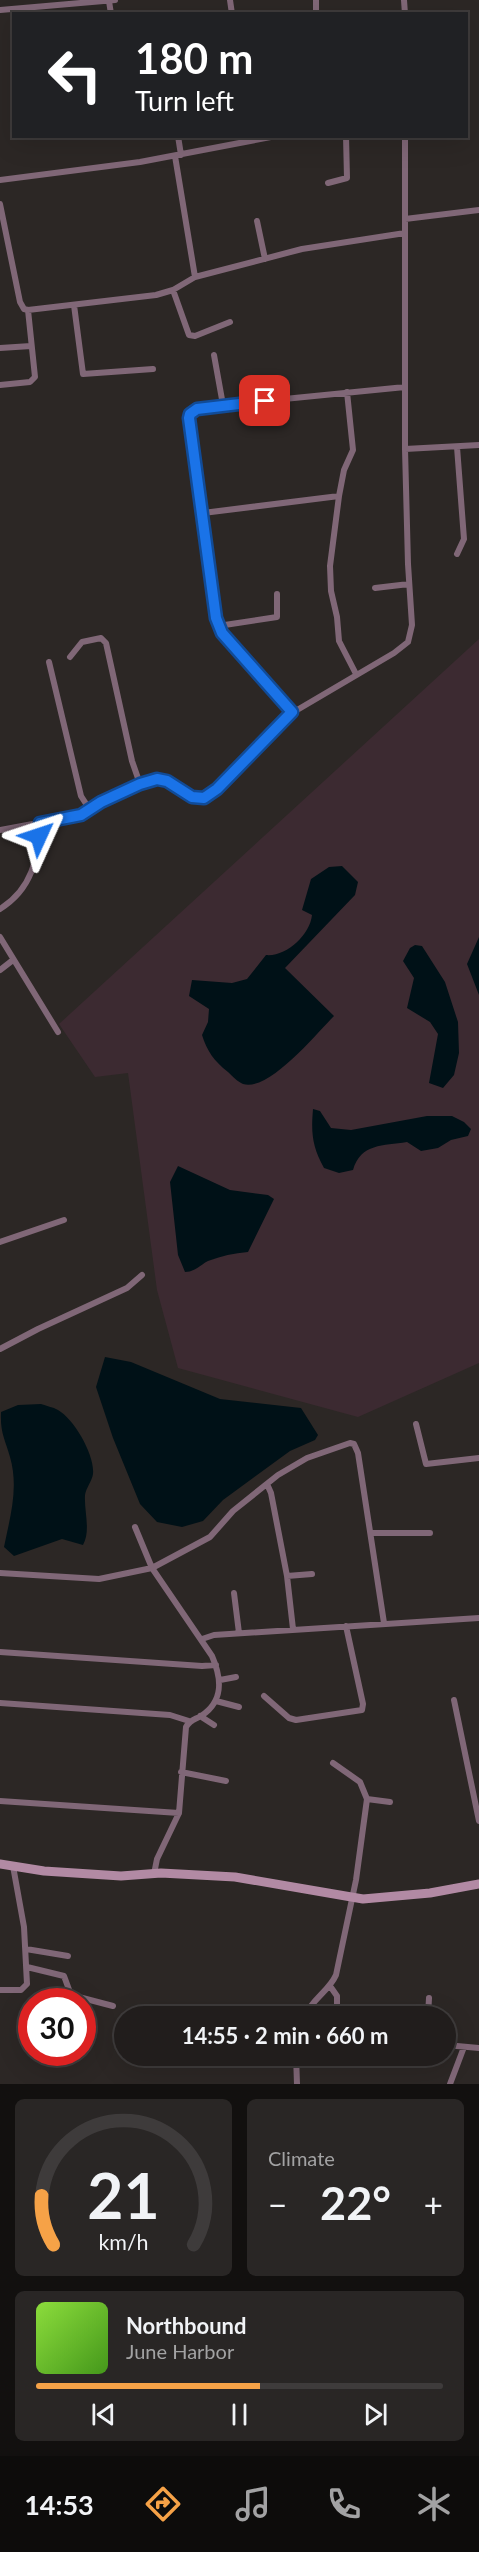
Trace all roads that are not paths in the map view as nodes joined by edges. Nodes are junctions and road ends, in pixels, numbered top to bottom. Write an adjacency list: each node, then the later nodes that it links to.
1 (115, 0): 2 (street)
2 (109, 1): 3 (street)
3 (0, 10)
4 (177, 138): 9 (street)
5 (258, 138): 8 (street)
6 (346, 138): 11 (street)
7 (405, 138): 14 (street)
8 (240, 140): 9 (street)
9 (178, 156): 10 (street); 18 (street)
10 (0, 180)
11 (328, 183)
12 (0, 204): 21 (street)
13 (479, 210): 14 (street)
14 (405, 219): 16 (street)
15 (257, 221): 17 (street)
16 (405, 234): 17 (street); 28 (street)
17 (265, 259): 18 (street)
18 (195, 277): 19 (street)
19 (172, 290): 20 (street); 22 (street)
20 (74, 305): 21 (street); 26 (street)
21 (28, 310): 23 (street)
22 (230, 322)
23 (31, 346): 24 (street); 27 (street)
24 (0, 348)
25 (214, 355): 30 (street)
26 (153, 369)
27 (0, 385)
28 (405, 387): 29 (street); 33 (street)
29 (347, 392): 30 (street); 34 (street)
30 (223, 405): 35 (street)
31 (479, 446): 32 (street)
32 (457, 447): 33 (street); 36 (street)
33 (405, 449): 37 (street)
34 (339, 496): 35 (street); 43 (street)
35 (203, 513): 40 (street)
36 (457, 554)
37 (409, 584): 38 (street); 43 (street)
38 (375, 588)
39 (277, 594): 40 (street)
40 (218, 626): 44 (street)
41 (70, 657): 45 (street)
42 (49, 662): 46 (street)
43 (356, 674): 44 (street)
44 (292, 712): 45 (street)
45 (140, 784): 46 (street)
46 (90, 810): 47 (street)
47 (40, 823): 48 (street); 49 (street)
48 (0, 830)
49 (0, 909)
50 (0, 937): 51 (street)
51 (13, 960): 52 (street); 53 (street)
52 (0, 970)
53 (58, 1032)
54 (64, 1220): 55 (street)
55 (0, 1242)
56 (142, 1275): 57 (street)
57 (0, 1349)
58 (416, 1424): 59 (street)
59 (479, 1458)
60 (267, 1484): 62 (street); 64 (street); 67 (street)
61 (135, 1527): 64 (street)
62 (371, 1533): 63 (street); 70 (street)
63 (430, 1533)
64 (152, 1568): 65 (street); 74 (street)
65 (0, 1573)
66 (312, 1574): 67 (street)
67 (287, 1576): 72 (street)
68 (234, 1593): 73 (street)
69 (479, 1618): 70 (street)
70 (384, 1623): 71 (street)
71 (346, 1626): 72 (street); 79 (street)
72 (293, 1629): 73 (street)
73 (239, 1633): 74 (street)
74 (202, 1639): 76 (street)
75 (0, 1652): 76 (street)
76 (216, 1665): 78 (street)
77 (236, 1677): 78 (street)
78 (220, 1680): 81 (street)
79 (264, 1696)
80 (454, 1700): 90 (street)
81 (216, 1701): 83 (street); 84 (street)
82 (0, 1703): 85 (street)
83 (239, 1707)
84 (200, 1716): 85 (street); 86 (street)
85 (189, 1721): 88 (street)
86 (214, 1725)
87 (333, 1763): 91 (street)
88 (181, 1772): 89 (street); 94 (street)
89 (226, 1781)
90 (476, 1797): 95 (street)
91 (367, 1799): 93 (street); 100 (street)
92 (0, 1801): 94 (street)
93 (390, 1802)
94 (179, 1813): 98 (street)
95 (479, 1821)
96 (0, 1864): 97 (street)
97 (13, 1866): 98 (street); 101 (street)
98 (154, 1874): 100 (street)
99 (479, 1884): 100 (street)
100 (351, 1898): 104 (street)
101 (26, 1949): 102 (street); 103 (street)
102 (68, 1956)
103 (27, 1967): 105 (street); 107 (street)
104 (330, 1986): 108 (street); 109 (street)
105 (0, 1990)
106 (429, 1998): 110 (street)
107 (113, 2006)
108 (310, 2006)
109 (337, 2006)
110 (429, 2006)
111 (456, 2046): 112 (street)
112 (464, 2047): 113 (street); 116 (street)
113 (479, 2048)
114 (296, 2066): 115 (street)
115 (297, 2084)
116 (450, 2084)

